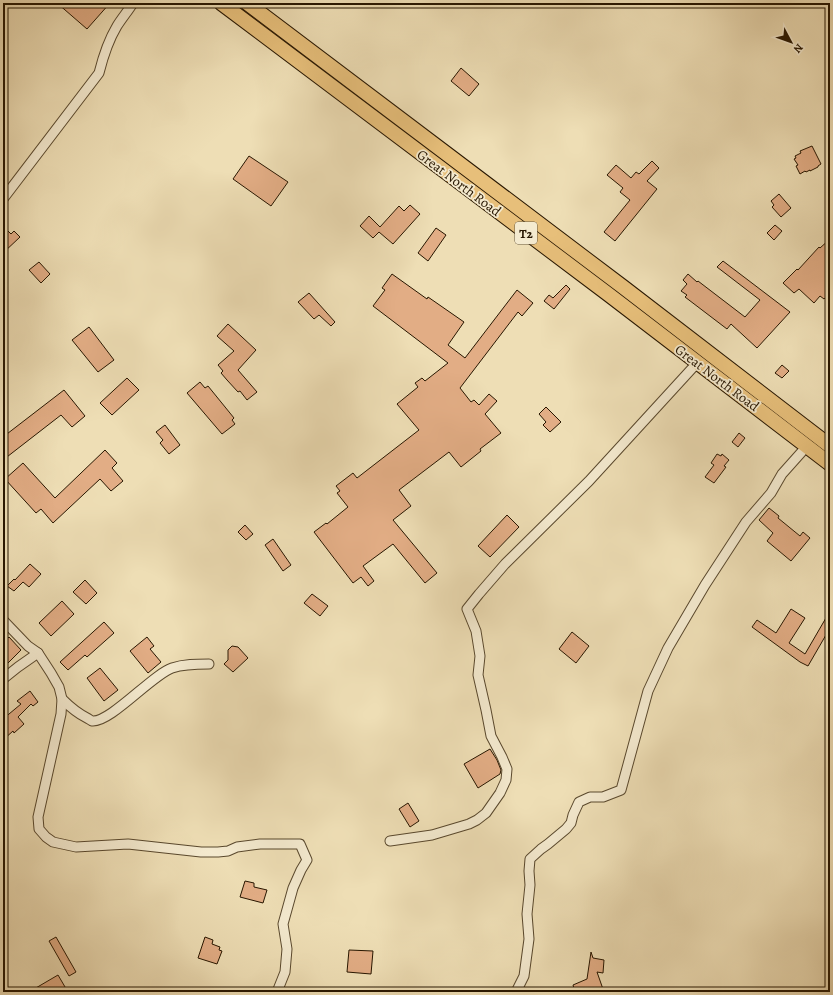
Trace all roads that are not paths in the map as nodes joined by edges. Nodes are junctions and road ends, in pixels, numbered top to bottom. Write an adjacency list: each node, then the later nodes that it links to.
1 (133, 3): 4 (street)
2 (221, 3): 5 (main road, Great North Road / T2)
3 (247, 3): 7 (main road, Great North Road / T2)
4 (3, 199)
5 (697, 363): 6 (main road, Great North Road / T2); 14 (street)
6 (807, 446): 8 (main road, Great North Road / T2); 16 (street)
7 (830, 446)
8 (830, 464)
9 (3, 620): 10 (street)
10 (38, 653): 12 (street); 13 (street)
11 (209, 664): 13 (street)
12 (3, 679)
13 (62, 700): 15 (street)
14 (390, 841)
15 (277, 992)
16 (516, 992)

